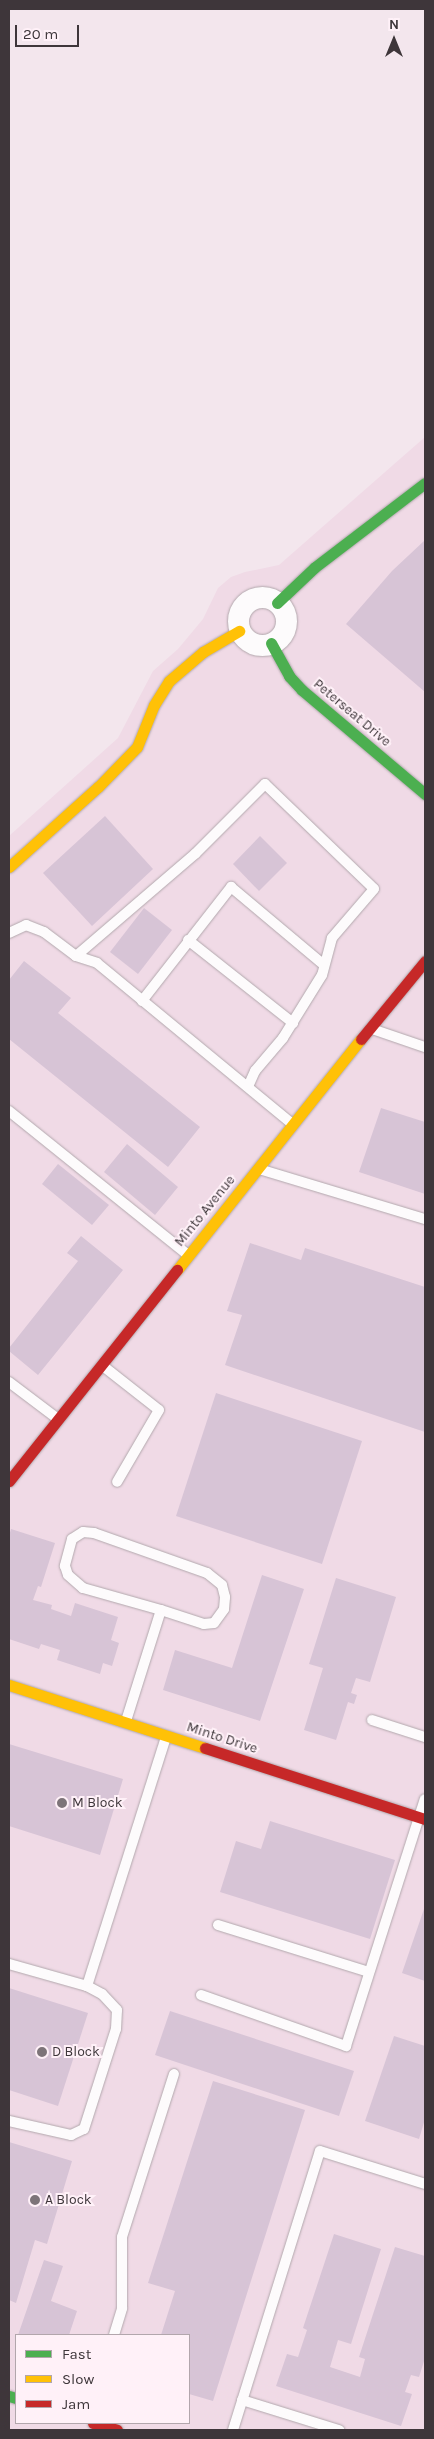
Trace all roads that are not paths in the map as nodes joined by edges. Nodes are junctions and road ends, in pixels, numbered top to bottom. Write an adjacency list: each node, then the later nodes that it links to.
1 (425, 483): 2 (street)
2 (278, 602): 3 (street); 4 (street)
3 (239, 630): 4 (street); 6 (street)
4 (271, 643): 5 (street, Peterseat Drive)
5 (425, 794)
6 (9, 867)
7 (9, 932): 9 (lane)
8 (188, 940): 11 (lane); 12 (lane); 13 (lane)
9 (76, 956): 11 (lane); 12 (lane)
10 (425, 961): 14 (street, Minto Avenue)
11 (324, 965): 13 (lane)
12 (142, 1001): 16 (lane)
13 (293, 1023): 16 (lane)
14 (371, 1029): 15 (lane); 18 (street, Minto Avenue)
15 (425, 1047)
16 (248, 1087): 18 (lane)
17 (9, 1111): 21 (lane)
18 (292, 1123): 19 (street, Minto Avenue)
19 (258, 1168): 20 (lane); 21 (street, Minto Avenue)
20 (425, 1219)
21 (188, 1255): 22 (street, Minto Avenue)
22 (102, 1365): 24 (street, Minto Avenue); 26 (lane)
23 (9, 1382): 24 (lane)
24 (58, 1420): 25 (street, Minto Avenue)
25 (9, 1481)
26 (117, 1482)
27 (161, 1610): 27 (lane); 30 (lane)
28 (9, 1684): 30 (street, Minto Drive)
29 (372, 1720): 32 (lane)
30 (126, 1722): 31 (street, Minto Drive)
31 (167, 1736): 34 (street, Minto Drive); 38 (lane)
32 (425, 1737)
33 (425, 1799): 34 (lane)
34 (422, 1818): 37 (lane)
35 (218, 1925): 37 (lane)
36 (9, 1964): 38 (lane)
37 (369, 1972): 39 (lane)
38 (87, 1986): 41 (lane)
39 (201, 1996)
40 (174, 2074): 43 (lane)
41 (9, 2121)
42 (425, 2184): 44 (lane)
43 (114, 2334)
44 (242, 2400): 47 (lane); 48 (lane)
45 (96, 2424): 46 (street)
46 (117, 2430)
47 (233, 2430)
48 (339, 2430)

